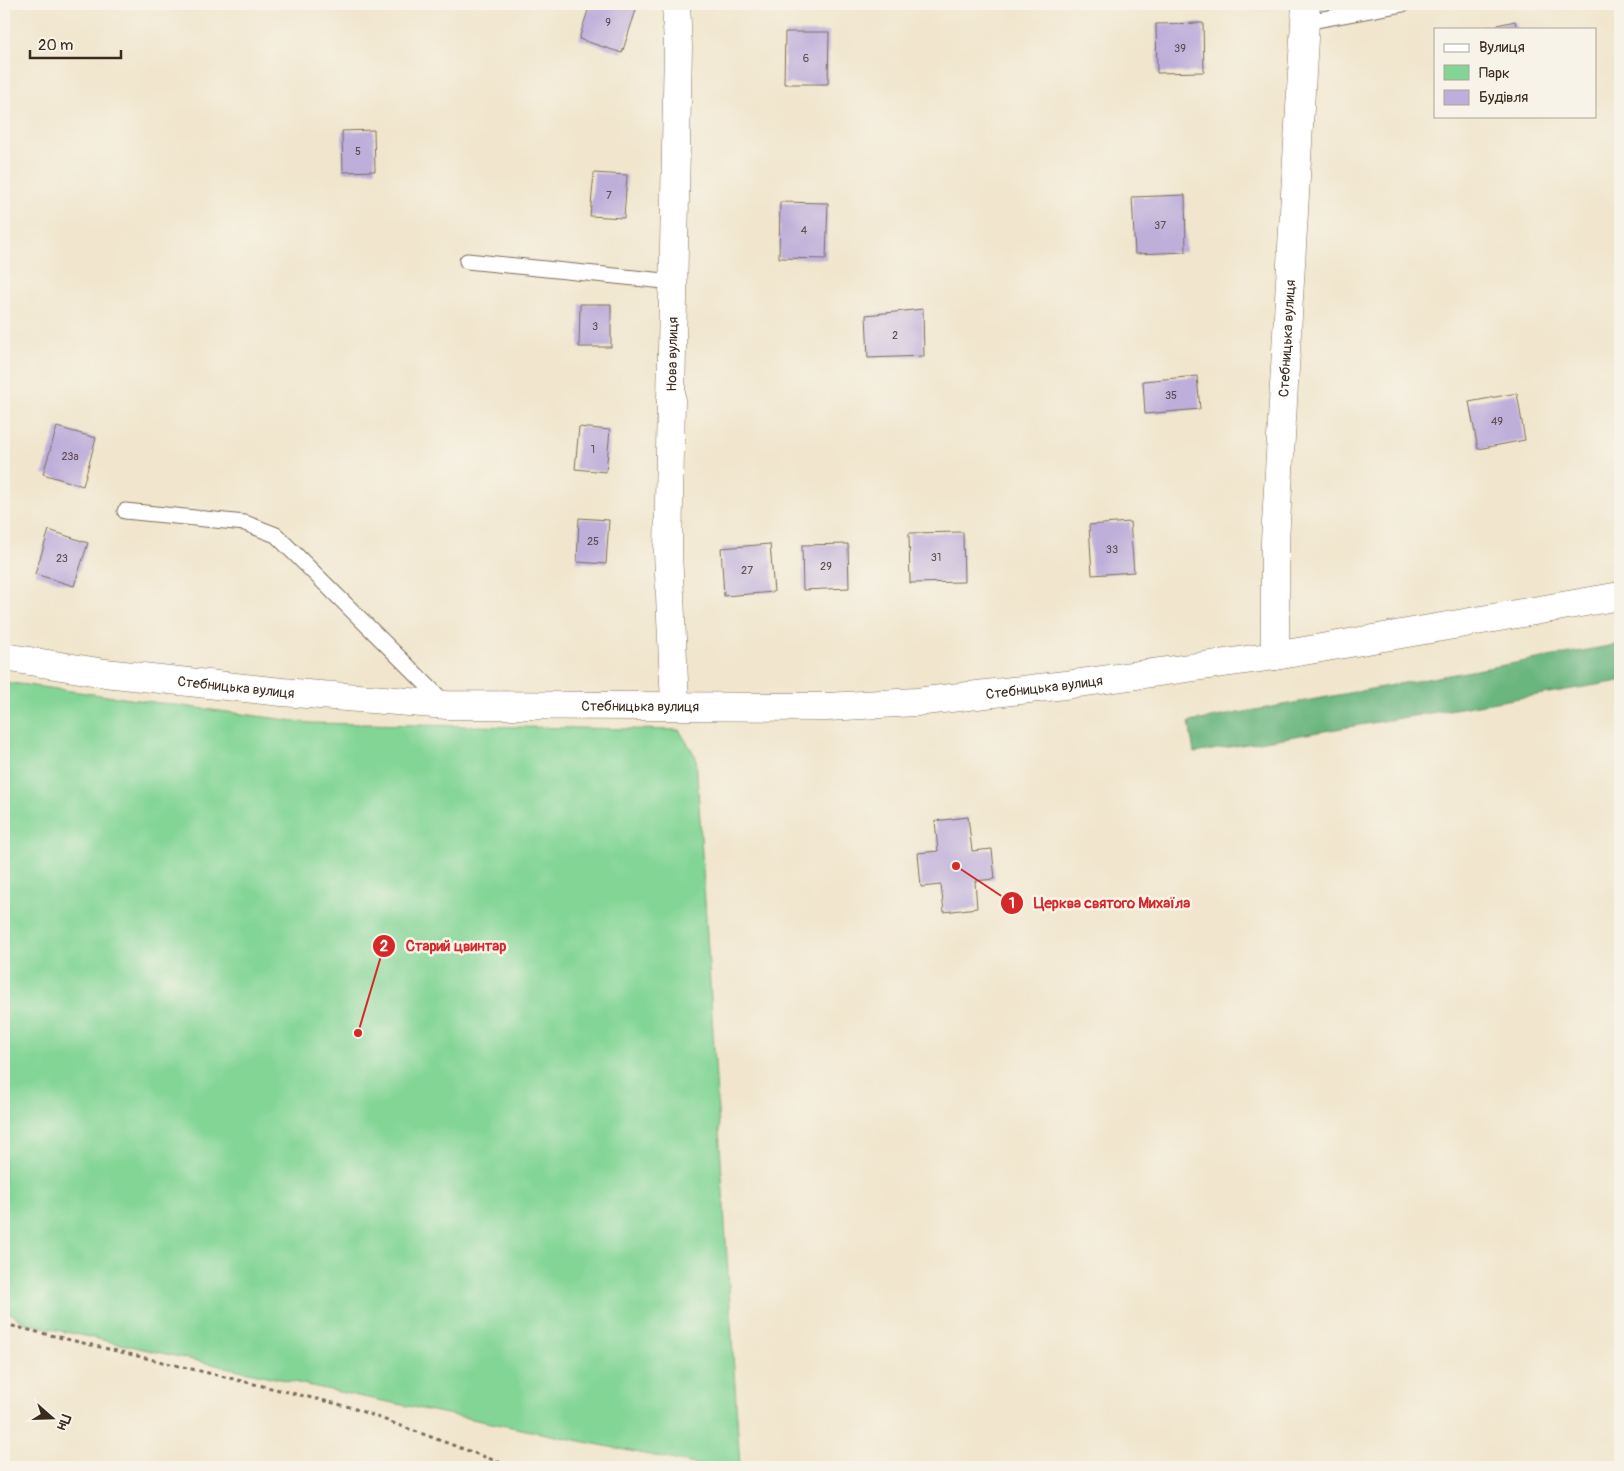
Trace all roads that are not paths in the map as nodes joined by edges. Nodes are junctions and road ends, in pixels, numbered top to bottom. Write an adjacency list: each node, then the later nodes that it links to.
1 (676, 4): 5 (street, Нова вулиця)
2 (1403, 4): 3 (lane, Стебницька вулиця)
3 (1306, 13): 8 (street, Стебницька вулиця)
4 (466, 261): 5 (lane)
5 (674, 282): 10 (street, Нова вулиця)
6 (125, 511): 11 (lane)
7 (1620, 596): 8 (street, Стебницька вулиця)
8 (1275, 656): 10 (street, Стебницька вулиця)
9 (4, 657): 11 (street, Стебницька вулиця)
10 (675, 704): 11 (street, Стебницька вулиця)
11 (447, 705)

